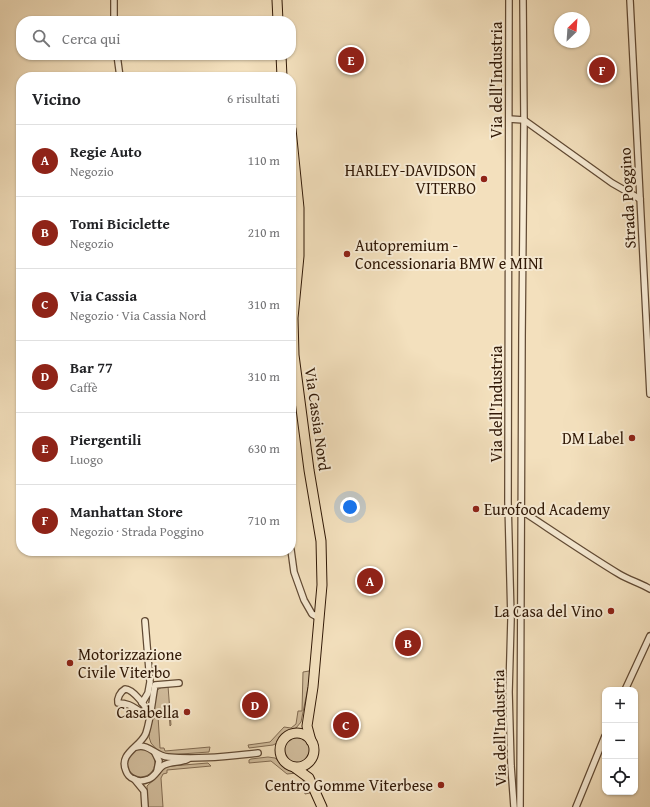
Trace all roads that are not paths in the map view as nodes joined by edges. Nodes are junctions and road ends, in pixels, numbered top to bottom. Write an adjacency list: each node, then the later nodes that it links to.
1 (114, 0): 6 (street)
2 (277, 0): 7 (main road)
3 (509, 0): 12 (street, Via dell'Industria)
4 (523, 0): 13 (street, Via dell'Industria)
5 (630, 0): 15 (street, Strada Poggino)
6 (114, 16)
7 (278, 16)
8 (118, 60): 10 (street)
9 (281, 60): 11 (main road)
10 (119, 72)
11 (282, 72)
12 (509, 119): 13 (street); 49 (street, Via dell'Industria)
13 (524, 120): 15 (street); 19 (street, Via dell'Industria)
14 (296, 178): 16 (main road, Via Cassia Nord)
15 (640, 199): 18 (street, Strada Poggino)
16 (296, 287)
17 (296, 370): 24 (main road, Via Cassia Nord)
18 (650, 394)
19 (522, 511): 21 (street); 50 (street, Via dell'Industria)
20 (292, 556): 24 (street)
21 (643, 584): 22 (street); 23 (street)
22 (650, 586)
23 (650, 589)
24 (319, 618): 30 (main road, Via Cassia Nord)
25 (145, 621): 29 (street)
26 (650, 636): 28 (street)
27 (179, 683): 31 (street)
28 (626, 687)
29 (142, 703): 31 (street); 31 (street)
30 (308, 713): 33 (main road, Via Cassia Nord); 34 (main road, Via Cassia Nord)
31 (149, 715): 32 (street)
32 (146, 733): 36 (street); 37 (street)
33 (292, 734): 34 (main road); 41 (main road)
34 (311, 741): 39 (main road)
35 (602, 743): 51 (street)
36 (135, 748): 37 (street); 44 (street)
37 (152, 750): 40 (street); 42 (street)
38 (258, 753): 40 (street)
39 (312, 758): 41 (main road); 43 (main road)
40 (188, 759): 42 (street)
41 (294, 766): 43 (main road)
42 (157, 772): 45 (street)
43 (309, 778): 48 (main road)
44 (134, 779): 45 (street); 46 (street)
45 (150, 779): 46 (street)
46 (144, 791): 47 (street)
47 (145, 807)
48 (322, 807)
49 (514, 807)
50 (520, 807)
51 (576, 807)

